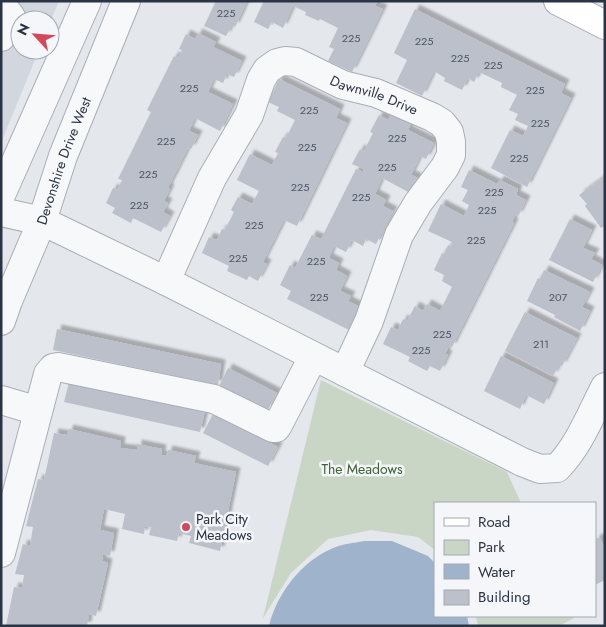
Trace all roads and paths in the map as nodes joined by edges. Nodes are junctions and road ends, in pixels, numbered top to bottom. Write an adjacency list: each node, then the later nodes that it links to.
1 (87, 1): 5 (street)
2 (126, 1): 7 (street, Devonshire Drive West)
3 (558, 1): 4 (main road)
4 (605, 25)
5 (1, 195)
6 (1, 212): 7 (street)
7 (42, 221): 8 (street); 9 (street, Devonshire Drive West)
8 (166, 281): 10 (street); 11 (street, Dawnville Drive)
9 (1, 321)
10 (313, 357): 11 (street); 14 (street)
11 (345, 372): 12 (street)
12 (605, 387)
13 (1, 400): 14 (street)
14 (38, 411): 15 (street)
15 (1, 553)

